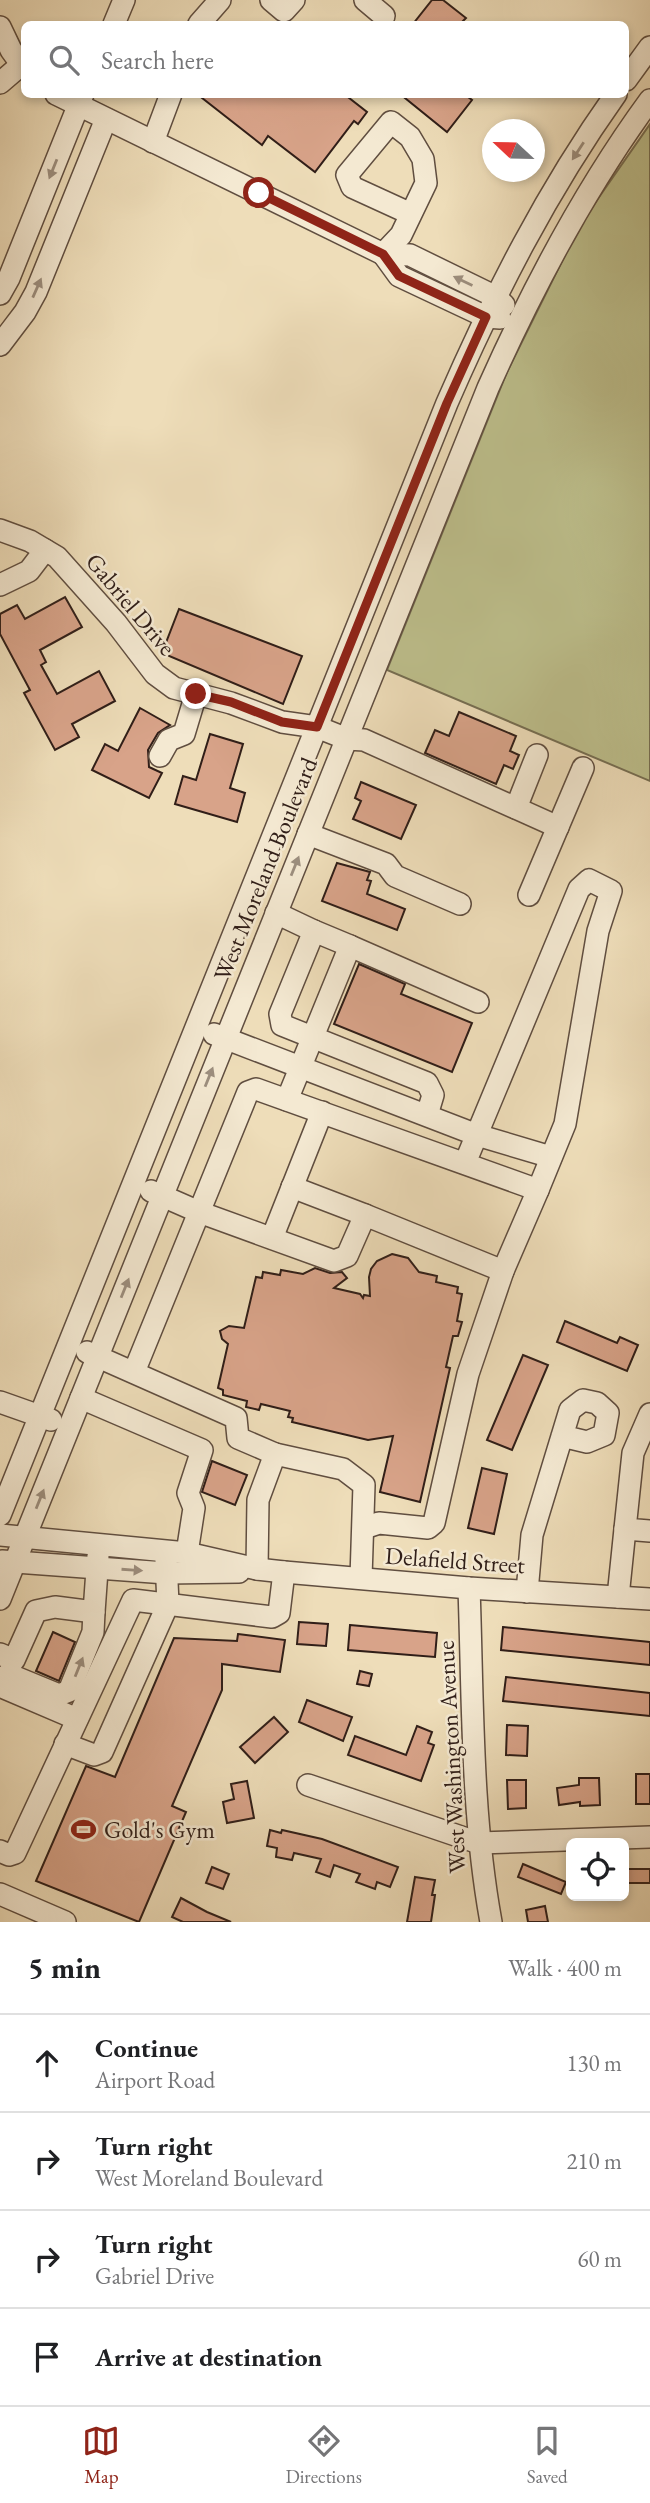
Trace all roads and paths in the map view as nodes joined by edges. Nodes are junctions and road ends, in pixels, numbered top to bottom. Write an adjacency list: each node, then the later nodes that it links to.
1 (124, 0): 7 (street)
2 (220, 0): 8 (street)
3 (271, 0): 4 (street)
4 (294, 0)
5 (365, 0): 6 (street)
6 (384, 16)
7 (115, 21)
8 (201, 21)
9 (0, 27): 11 (street)
10 (650, 47): 13 (street)
11 (21, 63)
12 (21, 67): 14 (street)
13 (629, 75)
14 (0, 83)
15 (170, 98): 20 (street)
16 (612, 98): 21 (street, West Moreland Boulevard, one-way to 21)
17 (81, 100): 19 (street); 24 (street, one-way to 24)
18 (650, 100): 23 (street, West Moreland Boulevard)
19 (106, 119): 20 (street); 26 (street)
20 (153, 142): 25 (street)
21 (548, 201): 23 (street); 28 (street, West Moreland Boulevard)
22 (411, 214): 25 (street)
23 (573, 217): 30 (street, West Moreland Boulevard)
24 (20, 250): 26 (street); 27 (street)
25 (383, 254): 28 (street, one-way to 25); 29 (street)
26 (48, 261): 31 (street, one-way to 26)
27 (0, 294)
28 (496, 297): 29 (street, West Moreland Boulevard); 30 (street)
29 (486, 317): 30 (street); 32 (street, West Moreland Boulevard)
30 (519, 320): 33 (street, West Moreland Boulevard)
31 (0, 345)
32 (425, 460): 33 (street); 38 (street, West Moreland Boulevard)
33 (454, 472): 39 (street, West Moreland Boulevard)
34 (0, 530): 35 (street, Gabriel Drive)
35 (45, 550): 36 (street); 37 (street, Gabriel Drive)
36 (0, 584)
37 (196, 694): 38 (street, Gabriel Drive); 41 (street)
38 (317, 727): 39 (street, Gabriel Drive); 46 (street, West Moreland Boulevard)
39 (346, 739): 43 (street, Gabriel Drive); 45 (street, West Moreland Boulevard)
40 (537, 755): 43 (street)
41 (160, 756)
42 (583, 768): 44 (street)
43 (516, 808): 44 (street, Gabriel Drive)
44 (558, 827): 47 (street)
45 (308, 834): 48 (street); 49 (street, West Moreland Boulevard, one-way to 45)
46 (251, 892): 49 (street); 53 (street, West Moreland Boulevard)
47 (529, 895)
48 (460, 904)
49 (278, 908): 50 (street); 55 (street, West Moreland Boulevard)
50 (314, 931): 51 (street); 54 (street)
51 (350, 946): 52 (street); 54 (street)
52 (478, 1002)
53 (196, 1027): 55 (street); 63 (street, West Moreland Boulevard)
54 (312, 1036): 56 (street); 59 (street)
55 (225, 1038): 56 (street); 66 (street, West Moreland Boulevard, one-way to 55)
56 (300, 1066): 57 (street); 59 (street)
57 (287, 1100): 58 (street); 67 (street)
58 (322, 1112): 62 (street); 64 (street)
59 (426, 1115): 60 (street)
60 (477, 1135): 61 (street); 61 (street); 62 (street)
61 (551, 1157): 65 (street)
62 (466, 1164): 65 (street)
63 (133, 1183): 66 (street); 71 (street, West Moreland Boulevard)
64 (292, 1187): 68 (street); 69 (street)
65 (538, 1190): 70 (street)
66 (162, 1195): 67 (street); 72 (street, West Moreland Boulevard, one-way to 66)
67 (199, 1212): 69 (street); 73 (street)
68 (365, 1215): 69 (street); 70 (street)
69 (272, 1238)
70 (503, 1271): 82 (street)
71 (69, 1345): 72 (street); 77 (street, West Moreland Boulevard)
72 (97, 1356): 73 (street); 74 (street, West Moreland Boulevard)
73 (134, 1372): 80 (street)
74 (81, 1398): 78 (street, West Moreland Boulevard); 88 (street)
75 (0, 1402): 77 (street)
76 (650, 1414): 83 (street)
77 (40, 1416): 78 (street); 81 (street, West Moreland Boulevard)
78 (69, 1427): 86 (street, West Moreland Boulevard, one-way to 78)
79 (562, 1436): 96 (street)
80 (275, 1454): 82 (street); 91 (street)
81 (0, 1515)
82 (364, 1528): 94 (street)
83 (625, 1529): 84 (street); 97 (street)
84 (650, 1531)
85 (0, 1535): 86 (street, Delafield Street)
86 (26, 1536): 87 (street, Delafield Street); 89 (street, West Moreland Boulevard)
87 (98, 1544): 88 (street, Delafield Street); 90 (street)
88 (177, 1552): 91 (street, Delafield Street); 93 (street)
89 (8, 1562): 90 (street, Delafield Street); 98 (street, West Moreland Boulevard)
90 (97, 1568): 93 (street, Delafield Street, one-way to 93); 101 (street)
91 (257, 1569): 92 (street, Delafield Street); 93 (street, Delafield Street)
92 (284, 1572): 94 (street, Delafield Street); 100 (street)
93 (166, 1573): 100 (street)
94 (360, 1578): 95 (street, Delafield Street)
95 (469, 1588): 96 (street, Delafield Street); 107 (street, West Washington Avenue)
96 (527, 1592): 97 (street, Delafield Street)
97 (618, 1597): 99 (street, Delafield Street)
98 (0, 1599)
99 (650, 1599)
100 (168, 1604): 103 (street); 104 (street)
101 (94, 1612): 102 (street); 102 (street, one-way to 101)
102 (5, 1673): 103 (street)
103 (77, 1720): 104 (street)
104 (65, 1744): 108 (street)
105 (308, 1785): 107 (street)
106 (650, 1837): 107 (street)
107 (479, 1843): 111 (street, West Washington Avenue)
108 (0, 1851)
109 (0, 1894): 110 (street)
110 (65, 1922)
111 (491, 1922)

